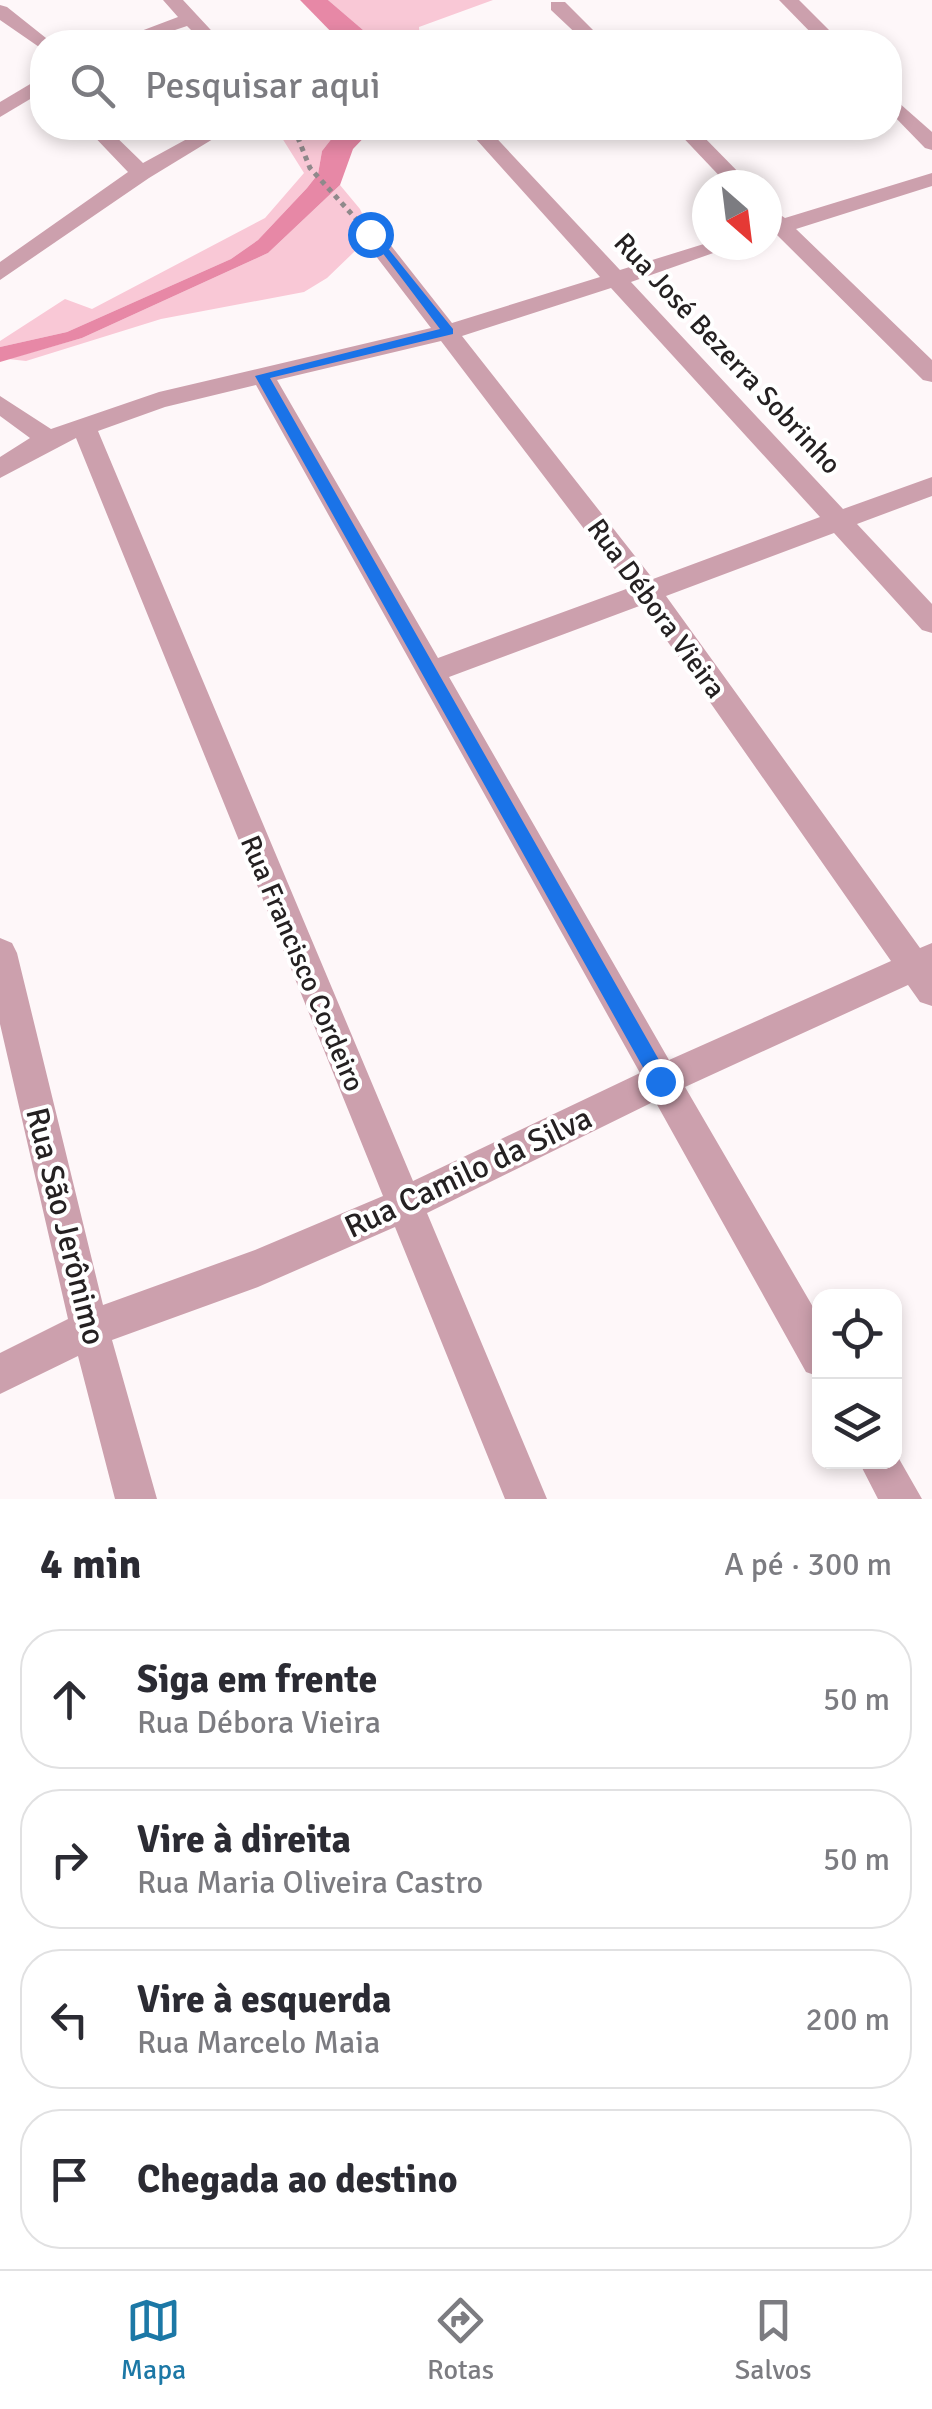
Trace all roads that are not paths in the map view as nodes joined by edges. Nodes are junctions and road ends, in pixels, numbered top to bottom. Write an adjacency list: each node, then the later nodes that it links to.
1 (172, 0): 5 (street)
2 (788, 0): 9 (street)
3 (558, 6): 8 (street)
4 (0, 11): 10 (street)
5 (190, 18): 6 (street); 7 (street)
6 (156, 30)
7 (202, 30)
8 (583, 30)
9 (818, 30)
10 (30, 35)
11 (30, 91): 12 (street)
12 (0, 111)
13 (902, 113): 18 (street)
14 (108, 140): 20 (street)
15 (199, 140): 20 (street)
16 (487, 140): 27 (street, Rua José Bezerra Sobrinho)
17 (696, 140): 19 (street)
18 (932, 144)
19 (725, 170)
20 (141, 173): 26 (street)
21 (932, 179): 22 (street)
22 (782, 221)
23 (782, 233): 29 (street)
24 (370, 234): 28 (street, Rua Débora Vieira)
25 (692, 256): 27 (street)
26 (0, 274)
27 (620, 279): 28 (street); 36 (street, Rua José Bezerra Sobrinho)
28 (448, 332): 30 (street); 37 (street, Rua Débora Vieira)
29 (932, 374)
30 (262, 376): 32 (street); 39 (street)
31 (0, 404): 33 (street)
32 (82, 425): 33 (street); 43 (street, Rua Francisco Cordeiro)
33 (48, 439): 34 (street)
34 (0, 469)
35 (932, 486): 36 (street)
36 (842, 521): 37 (street); 38 (street, Rua José Bezerra Sobrinho)
37 (649, 593): 39 (street); 41 (street, Rua Débora Vieira)
38 (932, 622)
39 (429, 673): 42 (street)
40 (0, 952): 44 (street, Rua São Jerônimo)
41 (926, 972): 42 (street, Rua Camilo da Silva)
42 (660, 1081): 43 (street, Rua Camilo da Silva); 45 (street)
43 (404, 1206): 44 (street, Rua Camilo da Silva); 49 (street, Rua Francisco Cordeiro)
44 (90, 1330): 46 (street, Rua Camilo da Silva); 48 (street, Rua São Jerônimo)
45 (812, 1344)
46 (0, 1374)
47 (883, 1469): 50 (street)
48 (136, 1499)
49 (526, 1499)
50 (901, 1499)

